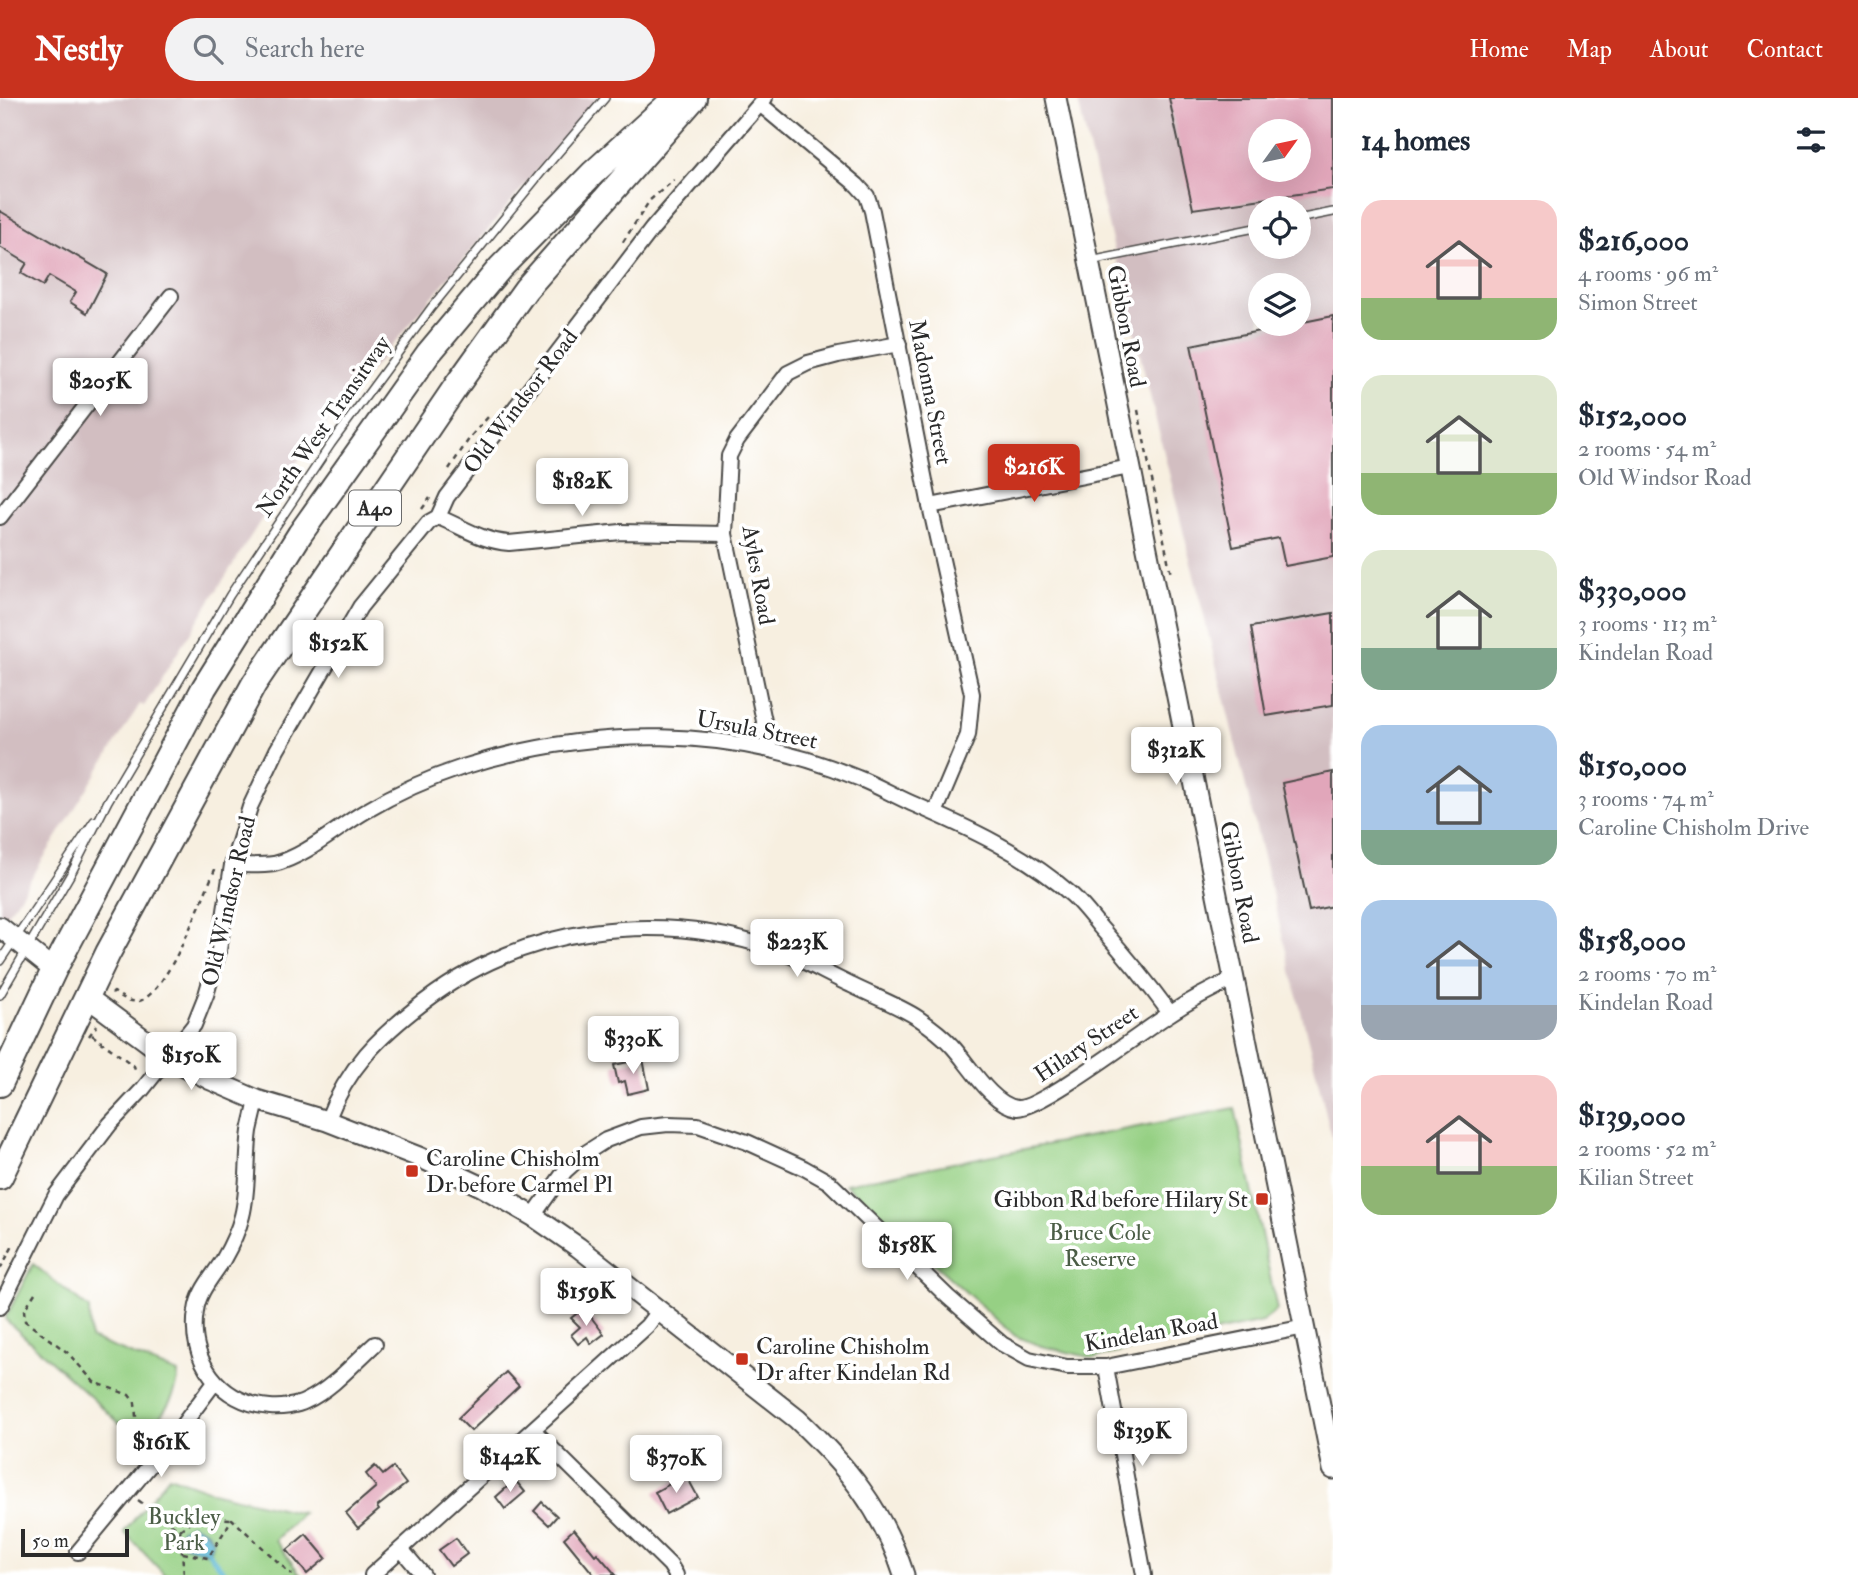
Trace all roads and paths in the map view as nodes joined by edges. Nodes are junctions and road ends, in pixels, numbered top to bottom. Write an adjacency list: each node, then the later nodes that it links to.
1 (605, 98): 18 (lane, North West Transitway)
2 (676, 98): 23 (highway, A40)
3 (694, 98): 26 (highway, A40)
4 (1056, 98): 9 (street, Gibbon Road)
5 (762, 101): 11 (street, Madonna Street); 15 (street, Old Windsor Road)
6 (1333, 212): 7 (lane)
7 (1311, 216)
8 (1248, 229): 9 (lane)
9 (1089, 261): 12 (street, Gibbon Road)
10 (171, 296): 14 (street)
11 (899, 344): 13 (street, Madonna Street); 16 (street, Ayles Road)
12 (1130, 467): 13 (street); 24 (street, Gibbon Road)
13 (930, 506): 19 (street, Madonna Street)
14 (0, 517)
15 (438, 517): 16 (street); 20 (street, Old Windsor Road)
16 (725, 534): 17 (street, Ayles Road)
17 (770, 750): 19 (street, Ursula Street); 20 (street, Ursula Street)
18 (108, 801): 21 (lane, North West Transitway); 21 (lane, North West Transitway)
19 (934, 813): 27 (street, Ursula Street)
20 (232, 865): 28 (street, Old Windsor Road)
21 (14, 938): 22 (lane, North West Transitway); 23 (street); 25 (lane, North West Transitway)
22 (0, 961)
23 (54, 970): 26 (highway); 29 (highway, A40)
24 (1234, 979): 27 (street, Hilary Street); 37 (street, Gibbon Road)
25 (0, 995)
26 (87, 997): 28 (street); 32 (highway, A40)
27 (1170, 1013): 31 (street, Hilary Street)
28 (168, 1057): 30 (street); 35 (street, Old Windsor Road)
29 (0, 1084)
30 (257, 1100): 31 (street); 40 (street)
31 (327, 1121): 33 (street)
32 (0, 1177)
33 (533, 1216): 36 (street); 39 (street, Kindelan Road)
34 (34, 1293): 42 (path)
35 (0, 1307)
36 (659, 1310): 41 (street); 55 (street)
37 (1305, 1327): 39 (street, Kindelan Road); 43 (street, Gibbon Road)
38 (375, 1343): 40 (street)
39 (1106, 1367): 56 (street)
40 (214, 1383): 44 (street)
41 (533, 1430): 47 (street); 54 (street)
42 (145, 1440)
43 (1333, 1469)
44 (127, 1492): 46 (path); 48 (street)
45 (232, 1519): 46 (path); 49 (path); 51 (path)
46 (180, 1530): 49 (path)
47 (401, 1549): 52 (street); 53 (street)
48 (78, 1552)
49 (183, 1553): 50 (path)
50 (184, 1575)
51 (292, 1575)
52 (372, 1575)
53 (424, 1575)
54 (676, 1575)
55 (904, 1575)
56 (1144, 1575)

